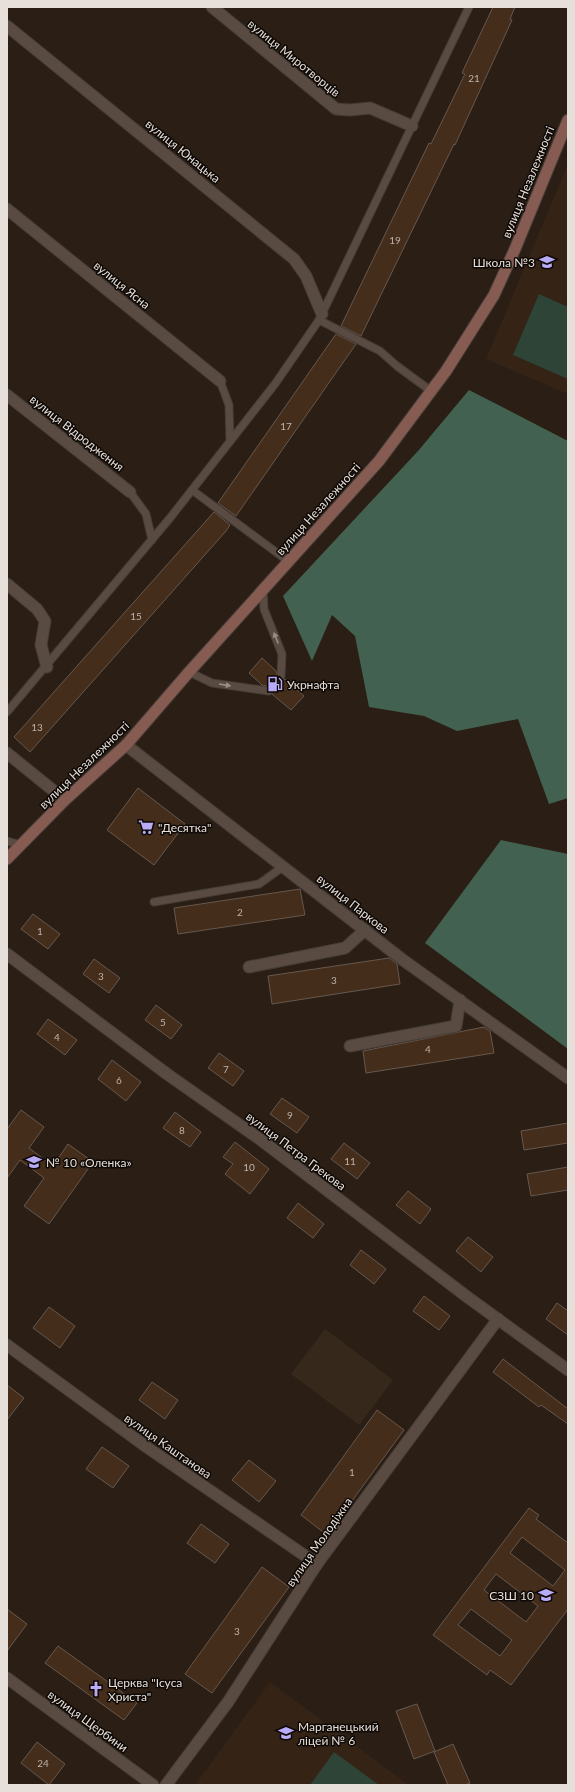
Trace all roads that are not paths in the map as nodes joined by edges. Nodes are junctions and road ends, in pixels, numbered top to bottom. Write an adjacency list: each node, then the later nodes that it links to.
1 (212, 7): 5 (street, вулиця Миротворців)
2 (469, 7): 5 (lane)
3 (7, 26): 7 (street, вулиця Юнацька)
4 (568, 120): 9 (main road, вулиця Незалежності)
5 (412, 126): 7 (lane)
6 (7, 209): 8 (street, вулиця Ясна)
7 (320, 317): 9 (lane); 11 (lane)
8 (220, 381): 11 (lane)
9 (431, 390): 15 (main road, вулиця Незалежності)
10 (7, 395): 13 (street, вулиця Відродження)
11 (230, 441): 12 (lane)
12 (192, 490): 14 (lane); 15 (lane)
13 (130, 492): 14 (lane)
14 (152, 540): 18 (lane)
15 (288, 561): 17 (main road, вулиця Незалежності)
16 (7, 584): 18 (street)
17 (263, 590): 19 (main road, вулиця Незалежності); 20 (lane, one-way to 17)
18 (46, 667): 22 (lane)
19 (189, 672): 21 (lane, one-way to 21); 23 (main road, вулиця Незалежності)
20 (282, 676)
21 (268, 691)
22 (7, 712)
23 (126, 745): 25 (main road, вулиця Незалежності); 29 (street, вулиця Паркова)
24 (7, 754): 25 (street)
25 (65, 800): 27 (main road, вулиця Незалежності)
26 (7, 841): 27 (lane)
27 (21, 845): 28 (main road, вулиця Незалежності)
28 (7, 859)
29 (284, 866): 30 (lane); 31 (street, вулиця Паркова)
30 (154, 902)
31 (365, 930): 33 (street); 34 (street, вулиця Паркова)
32 (7, 954): 37 (street, вулиця Петра Грекова)
33 (249, 967)
34 (460, 1000): 35 (street); 36 (street, вулиця Паркова)
35 (350, 1046)
36 (568, 1078)
37 (498, 1319): 39 (street, вулиця Петра Грекова); 40 (street, вулиця Молодіжна)
38 (7, 1345): 40 (street, вулиця Каштанова)
39 (568, 1370)
40 (317, 1564): 43 (street, вулиця Молодіжна)
41 (7, 1678): 42 (street, вулиця Щербини)
42 (153, 1785)
43 (166, 1785)

